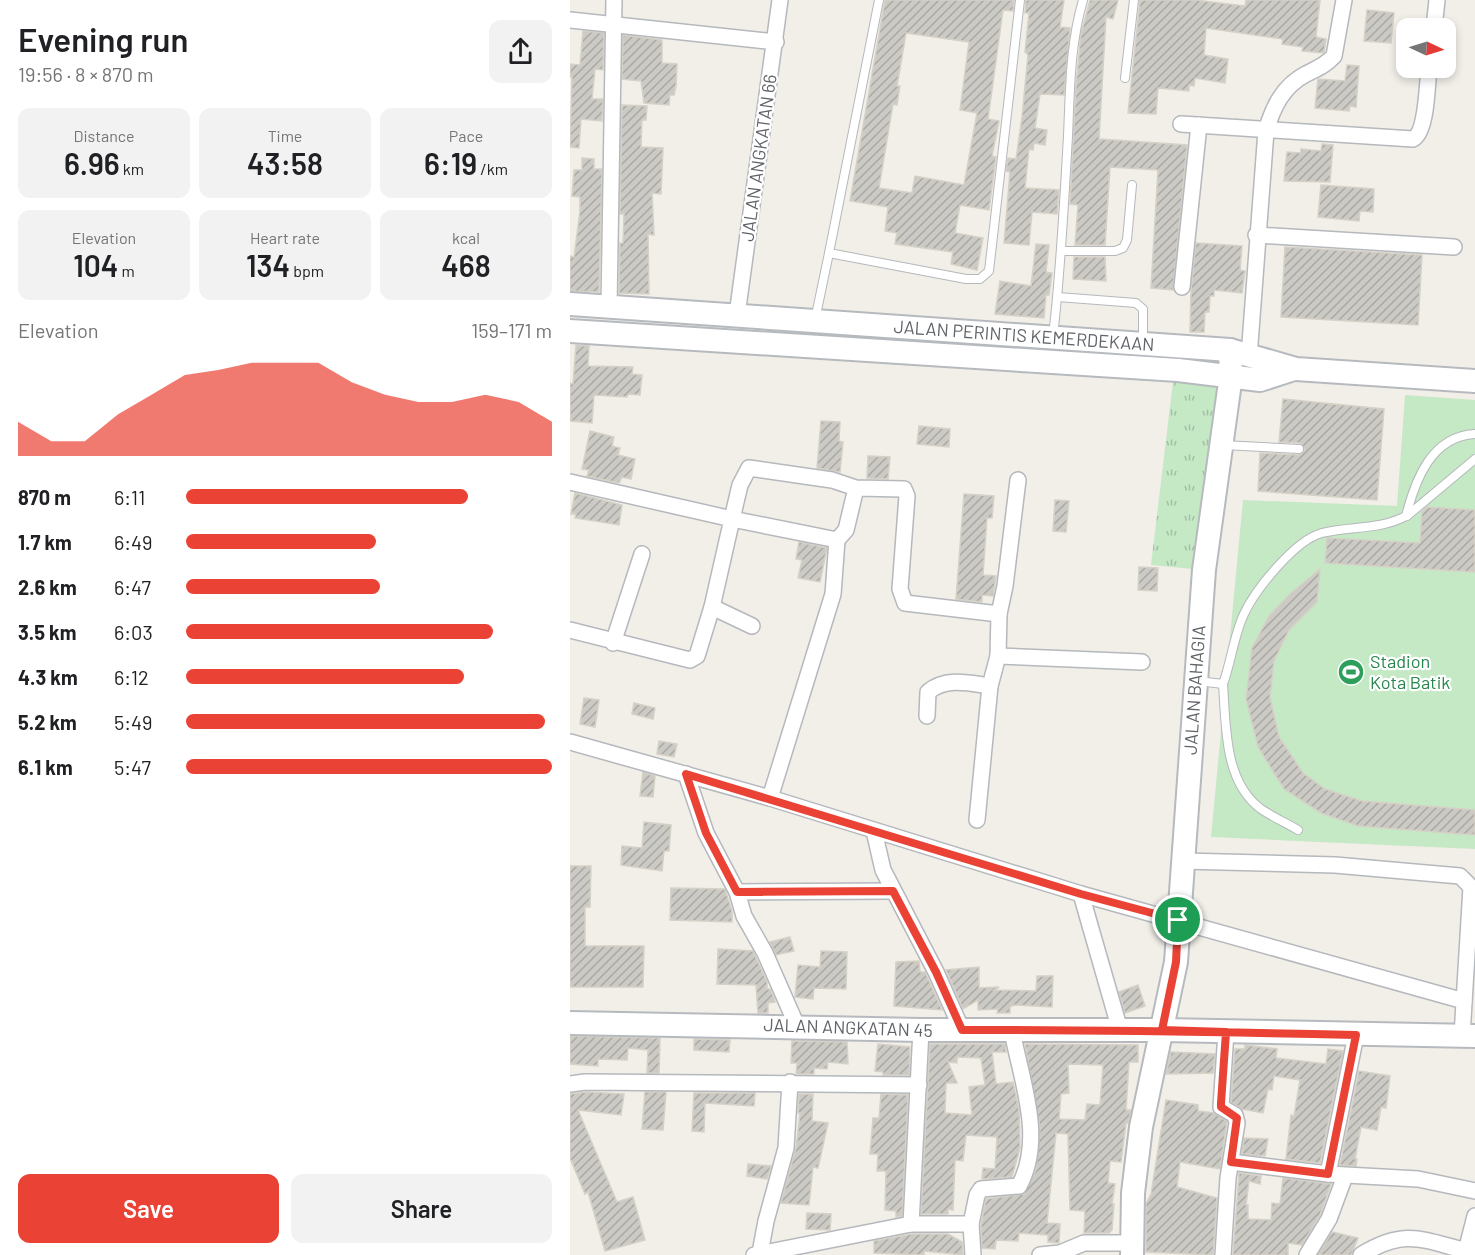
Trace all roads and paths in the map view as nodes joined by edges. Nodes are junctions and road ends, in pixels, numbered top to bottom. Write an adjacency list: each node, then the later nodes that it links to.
1 (614, 0): 11 (street)
2 (780, 0): 12 (street, JALAN ANGKATAN 66)
3 (879, 0): 22 (lane)
4 (1020, 0): 22 (lane)
5 (1083, 0): 21 (lane)
6 (1134, 0): 13 (lane)
7 (1344, 0): 17 (street)
8 (1437, 0): 9 (street)
9 (1435, 18)
10 (570, 21): 11 (street)
11 (614, 24): 12 (street); 26 (street)
12 (776, 42): 27 (street, JALAN ANGKATAN 66)
13 (1125, 78)
14 (1428, 78): 17 (street)
15 (1181, 124): 16 (street)
16 (1199, 125): 17 (street); 23 (street)
17 (1266, 131): 19 (street)
18 (1132, 185): 21 (lane)
19 (1256, 235): 20 (street); 32 (street)
20 (1454, 248)
21 (1062, 250): 24 (lane)
22 (829, 253): 28 (lane)
23 (1182, 287)
24 (1058, 297): 30 (lane); 31 (lane)
25 (570, 304): 26 (street, JALAN PERINTIS KEMERDEKAAN)
26 (609, 307): 27 (street, JALAN PERINTIS KEMERDEKAAN)
27 (737, 315): 28 (street, JALAN PERINTIS KEMERDEKAAN)
28 (815, 321): 30 (street, JALAN PERINTIS KEMERDEKAAN)
29 (570, 331): 34 (street)
30 (1053, 338): 31 (street, JALAN PERINTIS KEMERDEKAAN)
31 (1143, 344): 32 (street, JALAN PERINTIS KEMERDEKAAN)
32 (1239, 354): 33 (street, JALAN PERINTIS KEMERDEKAAN); 34 (street, JALAN BAHAGIA)
33 (1296, 369): 34 (street); 35 (street, JALAN PERINTIS KEMERDEKAAN)
34 (1231, 375): 37 (street, JALAN BAHAGIA)
35 (1475, 381)
36 (1475, 434): 43 (lane)
37 (1219, 445): 38 (lane); 54 (street, JALAN BAHAGIA)
38 (1299, 449)
39 (1475, 459): 43 (lane)
40 (1018, 480): 48 (street)
41 (570, 482): 44 (street)
42 (856, 488): 44 (street); 45 (street); 48 (street)
43 (1406, 516): 55 (lane)
44 (732, 519): 45 (street); 47 (street)
45 (837, 540): 60 (street)
46 (642, 554): 51 (street)
47 (712, 607): 49 (street); 51 (street)
48 (999, 614): 52 (street)
49 (752, 626)
50 (570, 630): 51 (street)
51 (613, 643)
52 (998, 656): 53 (street); 56 (street)
53 (1142, 662)
54 (1196, 681): 55 (lane); 64 (street, JALAN BAHAGIA)
55 (1224, 684): 62 (lane)
56 (990, 686): 57 (street); 61 (street)
57 (927, 716)
58 (570, 742): 59 (street)
59 (686, 774): 60 (street); 66 (street)
60 (770, 798): 63 (street)
61 (977, 820)
62 (1298, 830)
63 (874, 831): 65 (street); 67 (street)
64 (1183, 861): 68 (street, JALAN BAHAGIA); 69 (street)
65 (893, 891): 66 (street); 73 (street)
66 (737, 892): 71 (street)
67 (1081, 894): 68 (street); 75 (street)
68 (1178, 920): 69 (street); 76 (street, JALAN BAHAGIA)
69 (1464, 1001): 79 (street)
70 (570, 1023): 71 (street, JALAN ANGKATAN 45)
71 (797, 1026): 72 (street, JALAN ANGKATAN 45)
72 (921, 1030): 73 (street, JALAN ANGKATAN 45); 82 (street)
73 (962, 1030): 74 (street, JALAN ANGKATAN 45)
74 (1012, 1030): 75 (street, JALAN ANGKATAN 45); 89 (street)
75 (1120, 1030): 76 (street, JALAN ANGKATAN 45)
76 (1162, 1030): 77 (street, JALAN ANGKATAN 45); 90 (street, JALAN BAHAGIA)
77 (1226, 1032): 78 (street, JALAN ANGKATAN 45); 83 (street)
78 (1356, 1035): 79 (street, JALAN ANGKATAN 45); 84 (street)
79 (1469, 1036)
80 (790, 1082): 81 (street); 82 (street); 92 (street)
81 (570, 1084)
82 (919, 1084): 88 (street)
83 (1231, 1162): 84 (street); 95 (street)
84 (1328, 1174): 85 (street)
85 (1345, 1176): 86 (street); 96 (street)
86 (1475, 1191)
87 (1475, 1216): 91 (street)
88 (911, 1224): 89 (street); 92 (street)
89 (971, 1224): 93 (street)
90 (1132, 1249): 94 (street)
91 (1469, 1253): 97 (street)
92 (757, 1254)
93 (973, 1255)
94 (1040, 1255)
95 (1223, 1255)
96 (1307, 1255)
97 (1361, 1255)

